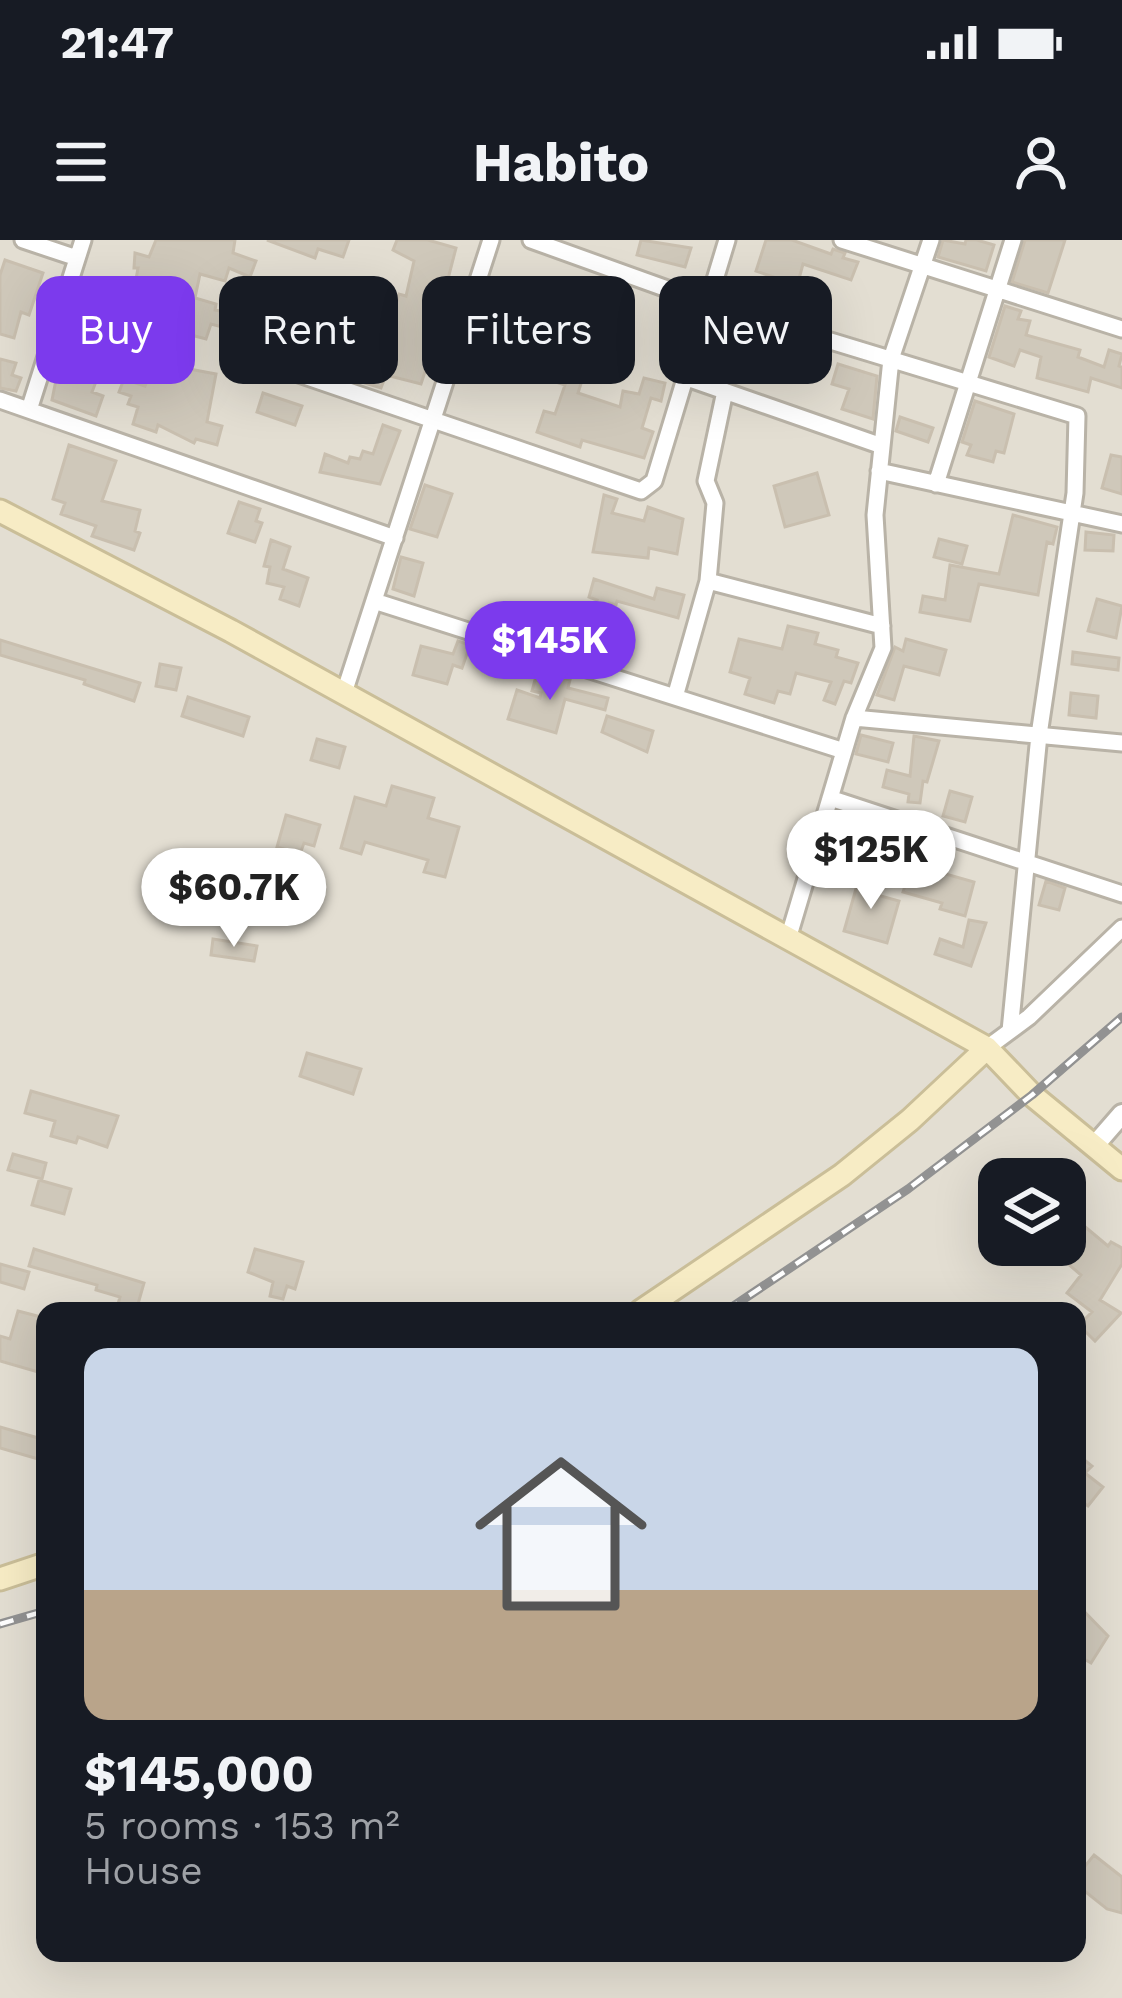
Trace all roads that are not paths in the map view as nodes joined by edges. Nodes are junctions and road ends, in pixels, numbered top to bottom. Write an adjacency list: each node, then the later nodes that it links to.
1 (23, 240): 9 (street)
2 (83, 240): 9 (street)
3 (531, 240): 12 (street)
4 (727, 240): 11 (street)
5 (842, 240): 10 (street)
6 (931, 240): 10 (street)
7 (1013, 240): 13 (street)
8 (488, 241): 24 (street)
9 (77, 258): 23 (street)
10 (923, 266): 13 (street); 16 (street)
11 (717, 276)
12 (659, 286)
13 (998, 290): 14 (street); 17 (street)
14 (1122, 329)
15 (832, 341): 16 (street)
16 (891, 359): 17 (street); 25 (street)
17 (965, 382): 27 (street); 29 (street)
18 (325, 384): 24 (street)
19 (685, 384): 24 (street)
20 (705, 384): 21 (street)
21 (725, 391): 25 (street); 32 (street)
22 (0, 400): 23 (street)
23 (29, 410): 31 (street)
24 (433, 422): 31 (street)
25 (882, 446): 26 (street)
26 (879, 471): 27 (street); 34 (street)
27 (936, 484): 29 (street)
28 (0, 511): 35 (main road)
29 (1072, 515): 30 (street); 38 (street)
30 (1122, 524)
31 (395, 538): 33 (street)
32 (708, 581): 34 (street); 36 (street)
33 (374, 601): 35 (street); 36 (street)
34 (882, 626): 37 (street)
35 (344, 693): 45 (main road)
36 (675, 697): 40 (street)
37 (854, 718): 38 (street); 40 (street)
38 (1040, 735): 39 (street); 42 (street)
39 (1122, 743)
40 (844, 751): 41 (street)
41 (830, 798): 42 (street); 45 (street)
42 (1027, 862): 43 (street); 46 (street)
43 (1122, 893)
44 (1122, 928): 46 (street)
45 (788, 939): 47 (main road)
46 (1010, 1031): 47 (street)
47 (987, 1048): 49 (main road); 51 (main road)
48 (1122, 1114): 49 (street)
49 (1095, 1144): 50 (main road)
50 (1122, 1169)
51 (654, 1302)
52 (36, 1567): 53 (main road)
53 (0, 1579)

